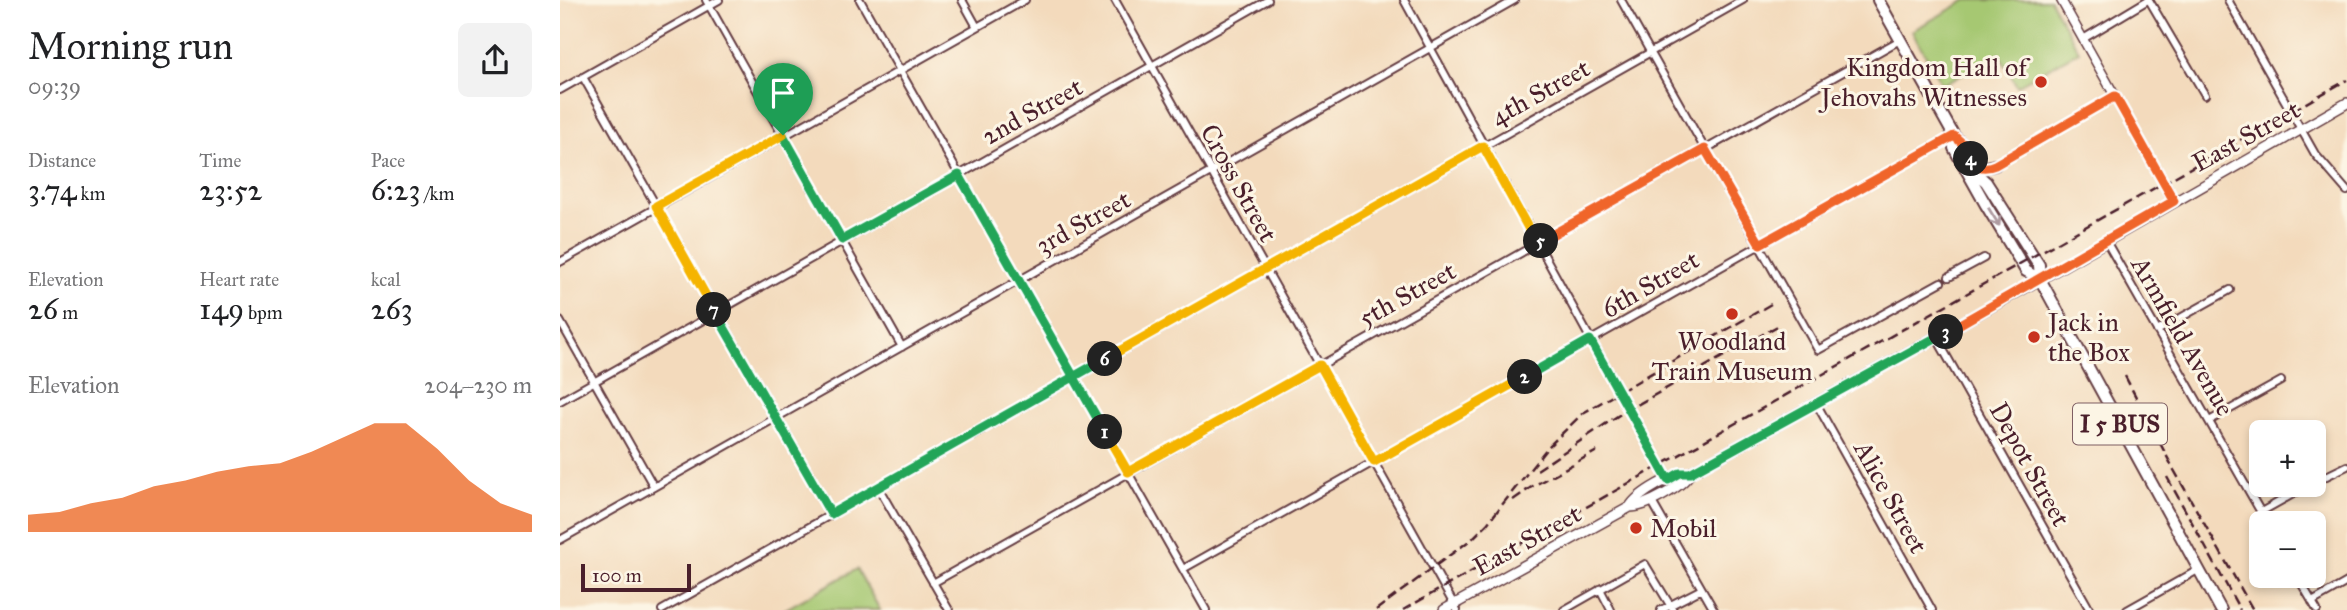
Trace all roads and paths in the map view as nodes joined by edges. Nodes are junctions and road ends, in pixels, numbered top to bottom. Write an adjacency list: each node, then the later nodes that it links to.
1 (719, 0): 15 (street)
2 (860, 0): 22 (street)
3 (962, 0): 16 (street)
4 (1025, 0): 16 (street)
5 (1115, 0): 21 (street, Cross Street)
6 (1268, 0): 21 (street, 2nd Street)
7 (1404, 0): 19 (street)
8 (1515, 0): 19 (street, 3rd Street)
9 (1621, 0): 20 (street)
10 (1743, 0): 20 (street, 4th Street)
11 (1878, 0): 18 (main road, I 5 BUS)
12 (2061, 0): 17 (street)
13 (2149, 0): 17 (street); 25 (street)
14 (2228, 0): 28 (street)
15 (708, 3): 23 (street); 30 (street)
16 (977, 27): 22 (street)
17 (2083, 38): 26 (street)
18 (1900, 40): 29 (main road, I 5 BUS); 32 (street, 5th Street)
19 (1430, 48): 31 (street); 35 (street, 3rd Street)
20 (1650, 52): 31 (street, 4th Street); 32 (street)
21 (1152, 66): 35 (street, Cross Street); 36 (street, 2nd Street)
22 (899, 69): 30 (street); 36 (street)
23 (583, 78): 24 (street); 40 (street)
24 (560, 90)
25 (2205, 95)
26 (2115, 96): 34 (street); 39 (street)
27 (2347, 103): 28 (main road, East Street)
28 (2300, 130): 38 (street); 39 (main road, East Street)
29 (1954, 134): 33 (main road, I 5 BUS); 44 (street, 6th Street); 49 (main road, I 5 BUS, one-way to 49)
30 (783, 135): 40 (street); 41 (street)
31 (1483, 146): 43 (street); 47 (street, 4th Street)
32 (1705, 149): 43 (street, 5th Street); 44 (street)
33 (1975, 165): 34 (main road); 37 (main road, I 5 BUS)
34 (1995, 165): 37 (main road)
35 (1210, 172): 47 (street, Cross Street); 50 (street, 3rd Street)
36 (959, 175): 41 (street, 2nd Street); 50 (street)
37 (1986, 182): 49 (main road, I 5 BUS)
38 (2347, 191)
39 (2174, 201): 42 (main road, East Street)
40 (656, 206): 46 (street); 53 (street)
41 (842, 240): 53 (street, 2nd Street); 58 (street)
42 (2106, 241): 49 (main road, East Street); 55 (street, Armfield Avenue)
43 (1537, 244): 57 (street); 59 (street, 5th Street)
44 (1760, 244): 51 (street); 57 (street, 6th Street)
45 (1984, 258): 48 (street)
46 (560, 261)
47 (1265, 268): 59 (street, Cross Street); 60 (street, 4th Street)
48 (1949, 277)
49 (2040, 279): 56 (main road, East Street); 83 (main road, I 5 BUS)
50 (1019, 281): 58 (street, 3rd Street); 60 (street)
51 (1941, 282)
52 (2230, 290): 55 (street)
53 (716, 314): 62 (street, 2nd Street); 65 (street)
54 (560, 321): 62 (street)
55 (2157, 331): 66 (street, Armfield Avenue)
56 (1937, 337): 64 (main road, East Street); 100 (street, Depot Street)
57 (1590, 340): 67 (street, 6th Street); 72 (street)
58 (902, 346): 65 (street, 3rd Street)
59 (1320, 365): 67 (street, Cross Street); 69 (street, 5th Street)
60 (1073, 376): 69 (street); 74 (street, 4th Street)
61 (2281, 381): 66 (street)
62 (594, 382): 63 (street, 2nd Street); 73 (street)
63 (560, 401)
64 (1816, 403): 70 (main road, East Street); 99 (street, Alice Street)
65 (776, 418): 73 (street, 3rd Street); 80 (street)
66 (2209, 421): 78 (street, Armfield Avenue)
67 (1374, 462): 82 (street, 6th Street); 90 (street, Cross Street)
68 (2347, 466): 71 (street)
69 (1128, 472): 82 (street); 85 (street, 5th Street)
70 (1690, 473): 72 (main road, East Street); 76 (main road, East Street)
71 (2326, 476)
72 (1668, 480): 77 (main road, East Street)
73 (654, 487): 81 (street, 3rd Street)
74 (878, 488): 80 (street, 4th Street); 85 (street)
75 (2288, 497): 79 (street)
76 (1651, 500): 77 (main road, East Street); 88 (street)
77 (1630, 507): 90 (main road, East Street)
78 (2260, 511)
79 (2263, 511)
80 (831, 514): 92 (street, 4th Street)
81 (560, 540)
82 (1183, 569): 94 (street)
83 (2198, 570): 101 (street); 102 (main road, I 5 BUS)
84 (2347, 582): 89 (street)
85 (933, 583): 93 (street)
86 (2304, 588): 89 (street)
87 (1600, 589): 91 (street); 96 (street); 97 (street)
88 (1702, 589): 91 (street); 98 (street)
89 (2312, 602): 103 (street)
90 (1456, 607): 95 (main road, East Street)
91 (1667, 609)
92 (662, 610)
93 (949, 610)
94 (1206, 610)
95 (1444, 610)
96 (1564, 610)
97 (1611, 610)
98 (1714, 610)
99 (1933, 610)
100 (2090, 610)
101 (2127, 610)
102 (2221, 610)
103 (2317, 610)

